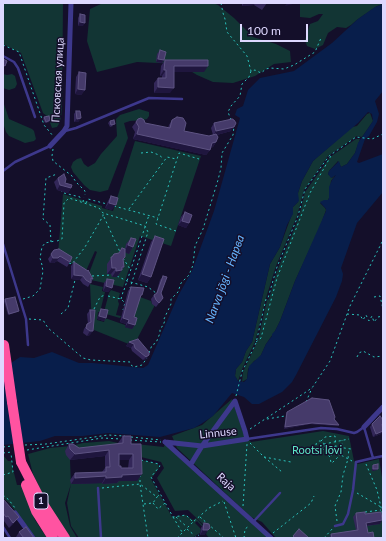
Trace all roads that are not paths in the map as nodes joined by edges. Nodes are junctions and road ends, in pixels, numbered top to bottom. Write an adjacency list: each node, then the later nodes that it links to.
1 (71, 3): 5 (street, Псковская улица)
2 (3, 56): 4 (lane)
3 (182, 99): 5 (lane)
4 (35, 117)
5 (64, 131): 6 (street, Псковская улица)
6 (52, 147): 7 (lane, Псковская улица)
7 (3, 171)
8 (3, 244): 10 (lane)
9 (4, 345): 18 (highway, bridge)
10 (28, 345)
11 (383, 407): 12 (street)
12 (364, 427): 13 (lane, Linnuse); 17 (lane)
13 (246, 439): 15 (street, Linnuse); 15 (street)
14 (165, 442): 15 (street, Linnuse); 19 (street, Raja)
15 (202, 446): 19 (street)
16 (383, 456): 17 (lane)
17 (373, 458): 25 (lane)
18 (21, 462): 22 (highway, 1); 32 (highway, 1)
19 (191, 464): 24 (street, Raja)
20 (98, 488): 33 (lane)
21 (280, 493): 24 (lane)
22 (32, 502): 30 (highway); 31 (highway, 1)
23 (11, 509): 29 (street)
24 (254, 521): 27 (street, Raja)
25 (335, 526)
26 (3, 528): 28 (lane)
27 (270, 537)
28 (10, 538)
29 (33, 538)
30 (53, 538)
31 (58, 538)
32 (65, 538)
33 (101, 538)

